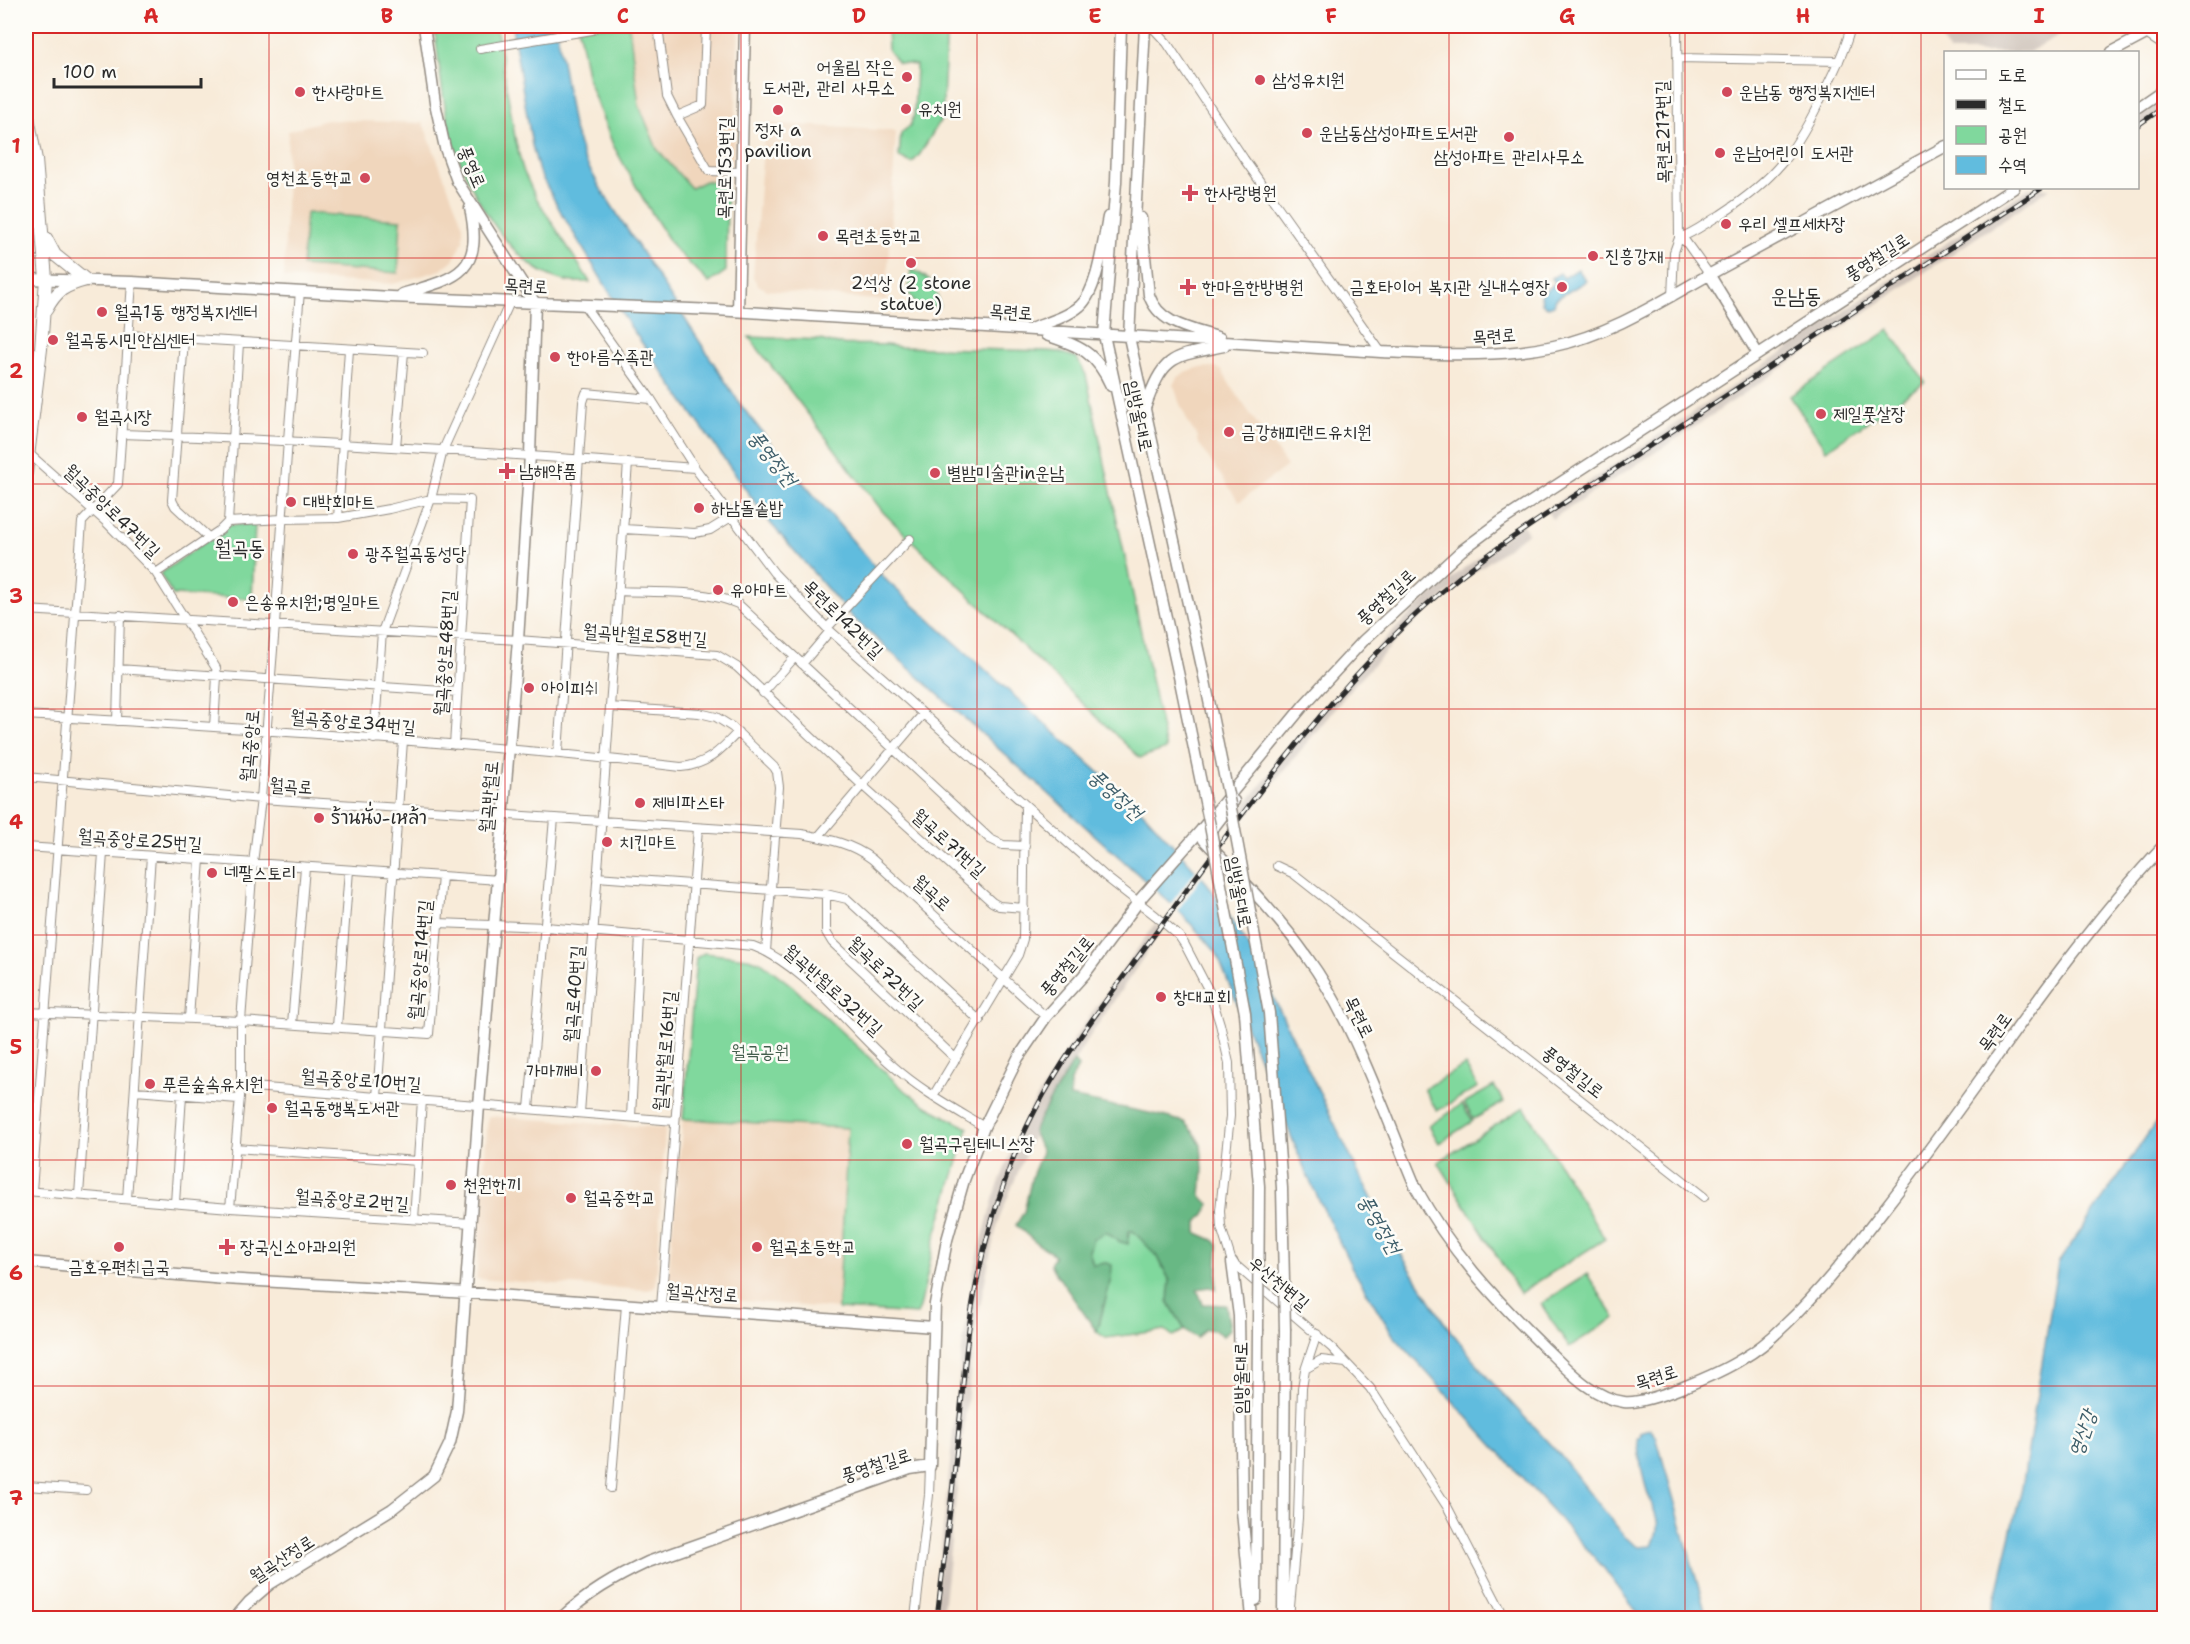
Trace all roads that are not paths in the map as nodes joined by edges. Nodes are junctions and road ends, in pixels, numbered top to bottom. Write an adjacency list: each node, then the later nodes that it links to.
1 (424, 26): 28 (main road, 풍영로)
2 (658, 26): 11 (street); 22 (street)
3 (745, 26): 24 (main road, 목련로153번길)
4 (1121, 26): 25 (main road, 임방울대로)
5 (1144, 26): 26 (main road, 임방울대로)
6 (1151, 26): 55 (street)
7 (1677, 26): 17 (street, 목련로217번길)
8 (1851, 26): 18 (street)
9 (2134, 26): 13 (street)
10 (2161, 26): 13 (main road)
11 (706, 27): 22 (street, 목련로153번길)
12 (592, 30): 15 (street)
13 (2146, 33): 14 (street); 16 (main road)
14 (2164, 46)
15 (480, 49)
16 (2114, 51)
17 (1677, 58): 18 (street); 30 (street, 목련로217번길)
18 (1839, 61): 30 (street)
19 (2164, 89): 21 (main road)
20 (26, 106): 29 (main road)
21 (2139, 106)
22 (677, 116): 24 (street)
23 (1944, 147): 31 (main road, 목련로)
24 (742, 172): 42 (main road, 목련로153번길)
25 (1116, 182): 26 (main road); 45 (main road); 47 (main road, 임방울대로)
26 (1137, 184): 48 (main road, 임방울대로); 51 (main road)
27 (2012, 189): 57 (main road, 풍영철길로)
28 (469, 201): 37 (main road); 40 (main road, 풍영로)
29 (42, 227): 33 (main road); 34 (main road)
30 (1679, 238): 31 (street); 38 (street, 목련로217번길)
31 (1709, 274): 38 (main road, 목련로); 57 (main road)
32 (26, 279): 33 (main road, 목련로)
33 (46, 279): 34 (main road, 목련로); 43 (main road)
34 (86, 280): 35 (main road, 목련로); 43 (main road)
35 (132, 282): 36 (main road, 목련로); 46 (street)
36 (300, 291): 37 (main road, 목련로); 52 (street, 월곡중앙로)
37 (391, 297): 39 (main road, 목련로)
38 (1672, 297): 55 (main road, 목련로)
39 (510, 302): 40 (main road, 목련로); 67 (street)
40 (535, 303): 41 (main road, 목련로); 69 (main road, 월곡반월로)
41 (590, 305): 42 (main road, 목련로); 58 (street, 목련로142번길)
42 (738, 311): 45 (main road, 목련로)
43 (44, 315): 68 (main road)
44 (26, 324): 68 (main road)
45 (1029, 329): 47 (main road, 목련로); 59 (main road)
46 (129, 335): 49 (street); 61 (street)
47 (1104, 335): 48 (main road, 목련로); 59 (main road, 임방울대로)
48 (1129, 337): 51 (main road, 목련로); 60 (main road, 임방울대로)
49 (184, 340): 50 (street); 62 (street)
50 (239, 343): 52 (street); 63 (street)
51 (1237, 343): 55 (main road, 목련로); 60 (main road)
52 (296, 346): 53 (street); 64 (street, 월곡중앙로)
53 (350, 349): 54 (street); 65 (street)
54 (404, 352): 56 (street); 66 (street)
55 (1382, 352)
56 (423, 353)
57 (1758, 354): 131 (main road, 풍영철길로)
58 (651, 399): 70 (street, 월곡반월로58번길); 72 (street, 목련로142번길)
59 (1120, 407): 212 (main road, 임방울대로, bridge)
60 (1145, 408): 213 (main road, 임방울대로, bridge)
61 (122, 435): 62 (street); 75 (street)
62 (178, 436): 63 (street); 81 (street)
63 (232, 438): 64 (street); 79 (street)
64 (288, 440): 65 (street); 78 (street, 월곡중앙로)
65 (343, 444): 66 (street); 77 (street)
66 (396, 447): 67 (street)
67 (443, 450): 69 (street); 74 (street)
68 (26, 452): 73 (main road); 75 (street, 월곡중앙로47번길)
69 (530, 455): 70 (street); 93 (main road, 월곡반월로)
70 (580, 459): 71 (street); 94 (street, 월곡반월로58번길)
71 (628, 462): 72 (street); 80 (street, 월곡로40번길)
72 (695, 468): 76 (street, 목련로142번길)
73 (26, 472)
74 (431, 499): 77 (street, 월곡중앙로48번길); 91 (street); 92 (street, 월곡중앙로48번길)
75 (93, 511): 83 (street, 월곡중앙로47번길); 86 (street)
76 (731, 517): 80 (street); 90 (street, 목련로142번길)
77 (338, 518): 78 (street, 월곡중앙로48번길)
78 (282, 519): 79 (street); 89 (street, 월곡중앙로)
79 (228, 522): 81 (street, 월곡중앙로47번길)
80 (623, 529): 84 (street, 월곡로40번길)
81 (208, 537): 83 (street, 월곡중앙로47번길)
82 (910, 539): 90 (street)
83 (156, 573): 88 (street)
84 (618, 591): 95 (street, 월곡로40번길); 96 (street, 월곡로71번길)
85 (26, 610): 86 (street, 월곡반월로58번길)
86 (75, 613): 87 (street, 월곡반월로58번길); 108 (street)
87 (120, 615): 88 (street, 월곡반월로58번길); 98 (street)
88 (184, 619): 89 (street, 월곡반월로58번길); 99 (street)
89 (275, 625): 91 (street, 월곡반월로58번길); 100 (street, 월곡중앙로)
90 (828, 629): 97 (street); 106 (street, 목련로142번길)
91 (382, 632): 92 (street, 월곡반월로58번길); 101 (street)
92 (462, 637): 93 (street, 월곡반월로58번길); 102 (street, 월곡중앙로48번길)
93 (518, 640): 94 (street, 월곡반월로58번길); 116 (main road, 월곡반월로)
94 (567, 644): 95 (street, 월곡반월로58번길); 118 (street)
95 (614, 648): 103 (street, 월곡반월로58번길); 105 (street, 월곡로40번길)
96 (795, 657): 97 (street, 월곡로71번길); 103 (street)
97 (805, 666): 117 (street, 월곡로71번길)
98 (118, 669): 99 (street); 109 (street)
99 (217, 676): 100 (street); 110 (street)
100 (271, 680): 101 (street); 111 (street, 월곡중앙로)
101 (378, 687): 102 (street); 113 (street)
102 (457, 692): 115 (street, 월곡중앙로48번길)
103 (763, 693): 104 (street, 월곡반월로58번길)
104 (774, 704): 122 (street, 월곡로71번길)
105 (610, 707): 112 (street); 119 (street, 월곡로40번길)
106 (923, 714): 117 (street); 124 (street, 목련로142번길)
107 (26, 715): 108 (street, 월곡중앙로34번길)
108 (67, 718): 109 (street, 월곡중앙로34번길); 121 (street)
109 (117, 721): 110 (street, 월곡중앙로34번길)
110 (214, 727): 111 (street, 월곡중앙로34번길)
111 (266, 730): 113 (street, 월곡중앙로34번길); 123 (street, 월곡중앙로)
112 (738, 732): 119 (street, 월곡중앙로34번길); 130 (street)
113 (374, 739): 114 (street, 월곡중앙로34번길)
114 (403, 741): 115 (street, 월곡중앙로34번길); 125 (street, 월곡중앙로14번길)
115 (454, 745): 116 (street, 월곡중앙로34번길)
116 (509, 749): 118 (street, 월곡중앙로34번길); 126 (main road, 월곡반월로)
117 (893, 749): 122 (street); 134 (street, 월곡로71번길)
118 (558, 752): 119 (street, 월곡중앙로34번길)
119 (606, 758): 128 (street, 월곡로40번길)
120 (26, 777): 121 (street, 월곡로)
121 (63, 780): 123 (street, 월곡로); 136 (street)
122 (862, 785): 132 (street); 152 (street, 월곡로71번길)
123 (261, 799): 125 (street, 월곡로); 140 (street, 월곡중앙로)
124 (1025, 805): 134 (street); 151 (street, 목련로142번길)
125 (398, 808): 126 (street, 월곡로); 144 (street, 월곡중앙로14번길)
126 (504, 815): 127 (street, 월곡로); 147 (main road, 월곡반월로)
127 (554, 818): 128 (street, 월곡로); 155 (street)
128 (602, 821): 129 (street, 월곡로); 146 (street, 월곡로40번길)
129 (698, 828): 130 (street, 월곡로); 148 (street, 월곡반월로16번길)
130 (776, 833): 132 (street, 월곡로); 149 (street)
131 (1203, 835): 133 (main road, 목련로); 151 (main road, 풍영철길로)
132 (818, 837): 160 (street, 월곡로)
133 (2164, 845)
134 (1024, 846): 152 (street)
135 (26, 847): 136 (street, 월곡중앙로25번길)
136 (58, 850): 137 (street, 월곡중앙로25번길); 162 (street)
137 (103, 853): 138 (street, 월곡중앙로25번길); 163 (street)
138 (151, 856): 139 (street, 월곡중앙로25번길); 164 (street)
139 (200, 860): 140 (street, 월곡중앙로25번길); 166 (street)
140 (253, 863): 142 (street, 월곡중앙로25번길); 167 (street, 월곡중앙로)
141 (1277, 866): 190 (street, 풍영철길로)
142 (305, 867): 143 (street, 월곡중앙로25번길); 169 (street)
143 (349, 870): 144 (street, 월곡중앙로25번길); 170 (street)
144 (393, 873): 145 (street, 월곡중앙로25번길); 171 (street, 월곡중앙로14번길)
145 (442, 876): 147 (street, 월곡중앙로25번길); 153 (street, 월곡중앙로14번길)
146 (597, 877): 148 (street); 156 (street, 월곡로40번길)
147 (499, 880): 154 (main road, 월곡반월로)
148 (694, 885): 149 (street); 158 (street, 월곡반월로16번길)
149 (771, 891): 150 (street, 월곡로72번길); 159 (street)
150 (826, 894): 168 (street, 월곡로72번길); 172 (street, 월곡로72번길)
151 (1141, 900): 165 (main road, 풍영철길로); 197 (street, 우산천변길)
152 (1024, 908): 160 (street)
153 (438, 923): 154 (street, 월곡반월로32번길); 171 (street, 월곡중앙로14번길)
154 (495, 925): 155 (street, 월곡반월로32번길); 180 (main road, 월곡반월로)
155 (546, 927): 156 (street, 월곡반월로32번길); 181 (street)
156 (593, 931): 157 (street, 월곡반월로32번길); 182 (street, 월곡로40번길)
157 (640, 935): 158 (street, 월곡반월로32번길); 183 (street, 월곡반월로16번길)
158 (690, 940): 159 (street, 월곡반월로32번길); 184 (street, 월곡반월로16번길)
159 (766, 951): 176 (street, 월곡반월로32번길)
160 (1004, 979): 165 (street, 월곡로); 168 (street)
161 (26, 1011): 162 (street, 월곡중앙로14번길)
162 (45, 1013): 163 (street, 월곡중앙로14번길); 188 (street)
163 (92, 1015): 164 (street, 월곡중앙로14번길); 189 (street)
164 (140, 1017): 166 (street, 월곡중앙로14번길); 174 (street)
165 (1046, 1017): 185 (main road, 풍영철길로)
166 (189, 1019): 167 (street, 월곡중앙로14번길)
167 (241, 1021): 169 (street, 월곡중앙로14번길); 173 (street, 월곡중앙로)
168 (980, 1021): 172 (street)
169 (292, 1024): 170 (street, 월곡중앙로14번길)
170 (337, 1027): 171 (street, 월곡중앙로14번길)
171 (382, 1030): 177 (street)
172 (956, 1059): 176 (street)
173 (241, 1086): 177 (street, 월곡중앙로10번길); 178 (street, 월곡중앙로)
174 (135, 1091): 175 (street); 191 (street)
175 (182, 1095): 178 (street); 192 (street)
176 (933, 1095): 185 (street, 월곡반월로32번길)
177 (377, 1097): 179 (street, 월곡중앙로10번길)
178 (238, 1099): 186 (street, 월곡중앙로)
179 (422, 1100): 180 (street, 월곡중앙로10번길); 187 (street)
180 (479, 1105): 181 (street, 월곡반월로16번길); 195 (main road, 월곡반월로)
181 (529, 1109): 182 (street, 월곡반월로16번길)
182 (580, 1113): 183 (street, 월곡반월로16번길)
183 (631, 1117): 184 (street, 월곡반월로16번길)
184 (675, 1121): 200 (street)
185 (984, 1127): 201 (main road, 풍영철길로)
186 (235, 1148): 187 (street); 193 (street, 월곡중앙로)
187 (418, 1161): 194 (street)
188 (28, 1191): 189 (street, 월곡중앙로2번길)
189 (79, 1195): 191 (street, 월곡중앙로2번길)
190 (1704, 1197)
191 (127, 1199): 192 (street, 월곡중앙로2번길)
192 (175, 1203): 193 (street, 월곡중앙로2번길)
193 (230, 1208): 194 (street, 월곡중앙로2번길)
194 (414, 1219): 195 (street, 월곡중앙로2번길)
195 (471, 1222): 198 (main road, 월곡반월로)
196 (26, 1262): 198 (main road, 월곡산정로)
197 (1232, 1262): 202 (street, 우산천변길); 212 (main road)
198 (466, 1293): 199 (main road, 월곡산정로); 209 (main road, 월곡산정로)
199 (626, 1305): 200 (main road, 월곡산정로); 207 (street)
200 (661, 1307): 201 (main road, 월곡산정로)
201 (934, 1327): 205 (main road, 풍영철길로)
202 (1317, 1334): 203 (street, 우산천변길); 204 (street)
203 (1348, 1364): 204 (street); 215 (street, 우산천변길)
204 (1306, 1369): 214 (street)
205 (930, 1466): 210 (main road, 풍영철길로); 211 (street)
206 (26, 1486): 208 (street)
207 (611, 1488)
208 (86, 1490)
209 (235, 1618)
210 (561, 1618)
211 (915, 1618)
212 (1254, 1618)
213 (1283, 1618)
214 (1289, 1618)
215 (1505, 1618)

